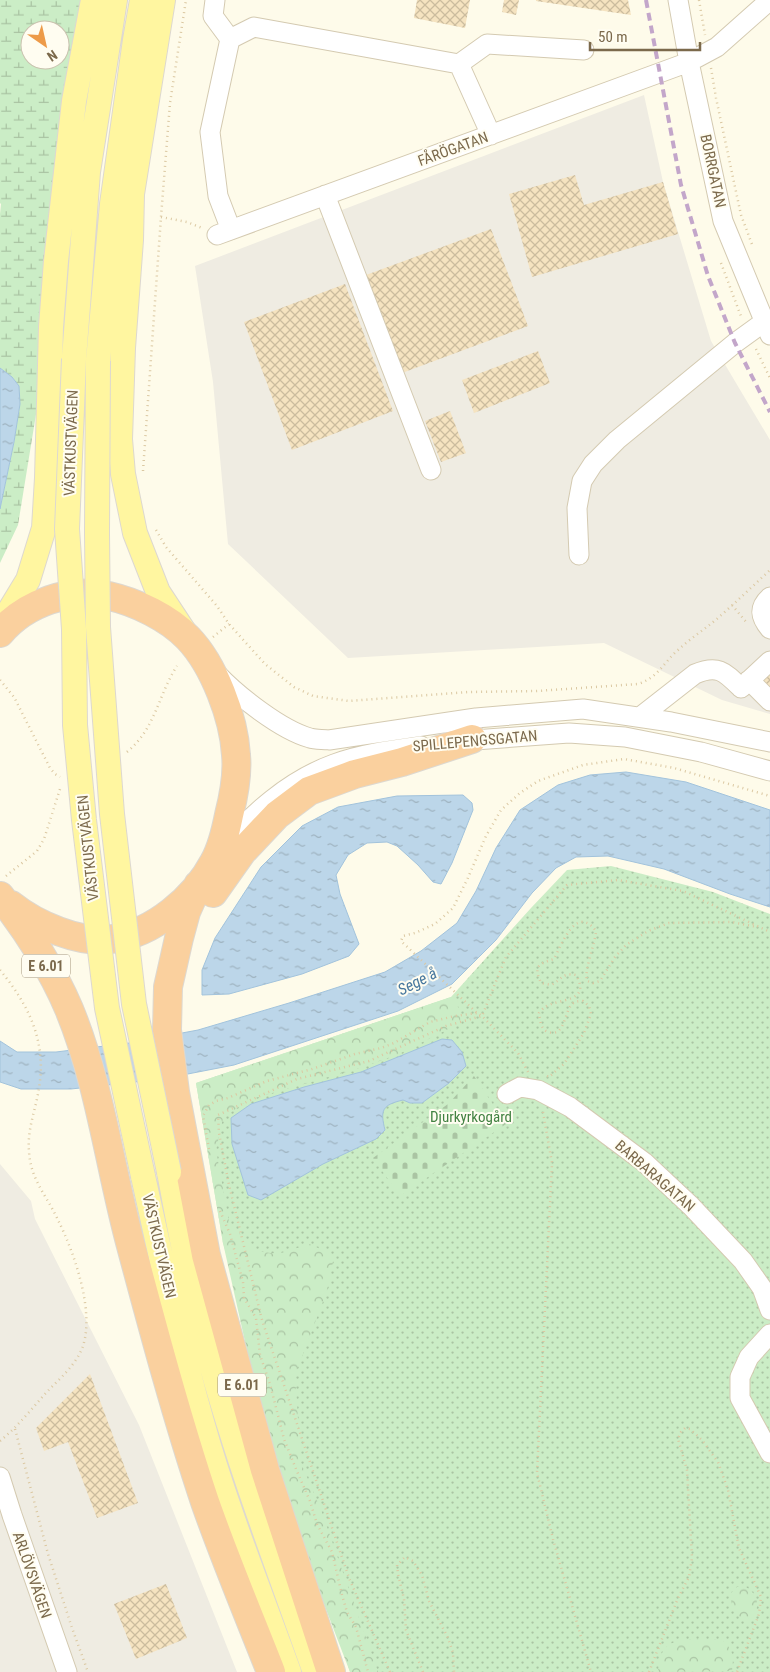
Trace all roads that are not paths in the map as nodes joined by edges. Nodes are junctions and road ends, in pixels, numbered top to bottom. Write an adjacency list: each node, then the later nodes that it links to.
1 (93, 0): 18 (main road)
2 (115, 0): 40 (main road, VÄSTKUSTVÄGEN, bridge)
3 (142, 0): 41 (main road, VÄSTKUSTVÄGEN, bridge)
4 (163, 0): 21 (main road)
5 (215, 0): 8 (street)
6 (678, 0): 10 (street, BORRGATAN)
7 (770, 0): 10 (street, FÅRÖGATAN)
8 (230, 39): 11 (street); 13 (street, FÅRÖGATAN)
9 (584, 50): 11 (street)
10 (689, 62): 12 (street, FÅRÖGATAN); 14 (street, BORRGATAN)
11 (459, 64): 12 (street)
12 (491, 135): 13 (street, FÅRÖGATAN)
13 (325, 195): 15 (street)
14 (767, 329): 16 (street)
15 (430, 470)
16 (579, 555)
17 (768, 599): 19 (street)
18 (0, 626)
19 (770, 628)
20 (0, 633): 21 (highway)
21 (202, 647): 25 (street, SPILLEPENGSGATAN); 29 (highway)
22 (770, 661): 23 (street)
23 (745, 684): 24 (street); 25 (street)
24 (770, 701)
25 (640, 717): 27 (street, SPILLEPENGSGATAN)
26 (472, 739): 28 (street, SPILLEPENGSGATAN); 29 (street, SPILLEPENGSGATAN); 32 (highway)
27 (770, 742)
28 (770, 771)
29 (214, 861): 30 (highway)
30 (198, 885): 31 (highway); 32 (highway, E 6.01)
31 (2, 890): 39 (highway, E 6.01)
32 (168, 987): 42 (highway, E 6.01)
33 (507, 1094): 34 (street, BARBARAGATAN)
34 (770, 1310)
35 (770, 1334): 36 (street)
36 (770, 1453)
37 (0, 1478): 38 (street, ARLÖVSVÄGEN)
38 (67, 1672)
39 (272, 1672)
40 (289, 1672)
41 (315, 1672)
42 (331, 1672)

